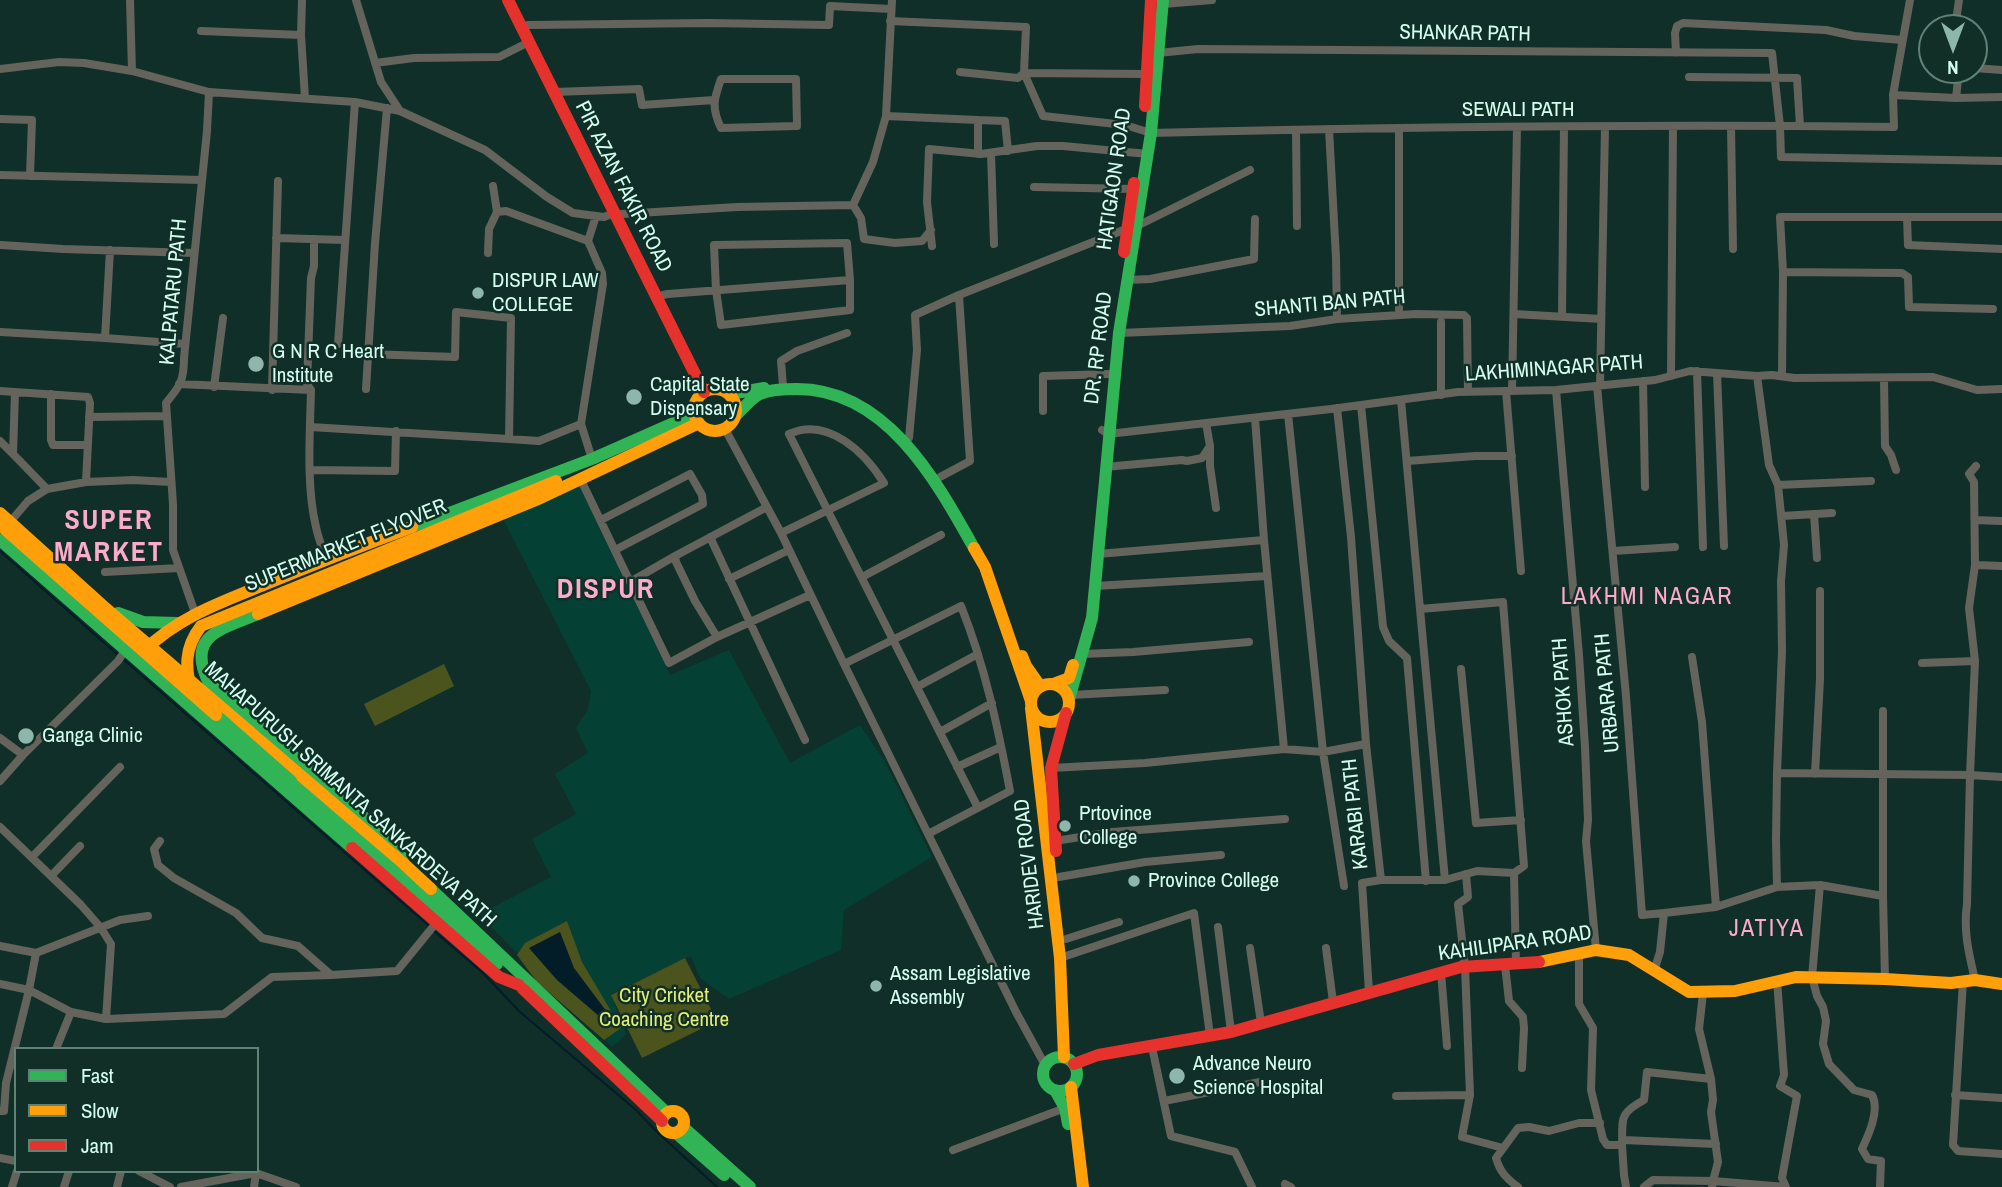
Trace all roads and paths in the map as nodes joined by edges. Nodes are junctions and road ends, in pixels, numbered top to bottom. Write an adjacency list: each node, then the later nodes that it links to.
1 (130, 0): 20 (street)
2 (302, 0): 13 (street)
3 (356, 0): 18 (street)
4 (508, 0): 27 (main road, PIR AZAN FAKIR ROAD)
5 (515, 0): 11 (main road, PIR AZAN FAKIR ROAD)
6 (1212, 0): 8 (street)
7 (1910, 0): 14 (street)
8 (1159, 1): 16 (main road, DR. RP ROAD); 23 (main road, HATIGAON ROAD)
9 (891, 5): 10 (street); 11 (street)
10 (890, 21): 22 (street); 37 (street)
11 (528, 25): 27 (main road, PIR AZAN FAKIR ROAD)
12 (201, 31): 13 (street)
13 (301, 35): 31 (street)
14 (1902, 40): 17 (street); 29 (street)
15 (523, 45): 18 (street)
16 (1158, 53): 17 (street, SHANKAR PATH); 50 (main road, DR. RP ROAD)
17 (1676, 53): 25 (street, SHANKAR PATH)
18 (375, 63): 36 (street)
19 (0, 69): 20 (street)
20 (132, 71): 28 (street)
21 (960, 72): 22 (street)
22 (1024, 73): 23 (street); 50 (street, SEWALI PATH)
23 (1146, 74): 50 (main road, HATIGAON ROAD)
24 (1689, 77): 25 (street)
25 (1775, 78): 41 (street); 42 (street)
26 (1957, 84): 32 (street)
27 (557, 91): 33 (street); 66 (main road, PIR AZAN FAKIR ROAD)
28 (209, 92): 31 (street); 59 (street, KALPATARU PATH)
29 (1893, 95): 32 (street); 42 (street, SEWALI PATH)
30 (2002, 97): 32 (street)
31 (305, 98): 34 (street)
32 (1955, 98)
33 (714, 100): 33 (street)
34 (355, 102): 35 (street); 76 (street)
35 (387, 108): 36 (street); 106 (street)
36 (400, 111): 67 (street)
37 (886, 116): 39 (street); 64 (street)
38 (0, 119): 58 (street)
39 (978, 120): 51 (street); 54 (street)
40 (1731, 126): 41 (street, SEWALI PATH); 46 (street, SEWALI PATH); 81 (street)
41 (1780, 126): 42 (street, SEWALI PATH); 55 (street)
42 (1800, 126)
43 (1517, 127): 44 (street, SEWALI PATH); 48 (street, SEWALI PATH); 93 (street)
44 (1564, 127): 45 (street, SEWALI PATH); 95 (street)
45 (1605, 127): 46 (street, SEWALI PATH); 98 (street, URBARA PATH)
46 (1673, 127): 110 (street)
47 (1329, 128): 48 (street, SEWALI PATH); 49 (street, SEWALI PATH); 97 (street)
48 (1399, 128): 94 (street)
49 (1296, 130): 50 (street, SEWALI PATH); 71 (street)
50 (1147, 131): 53 (main road, DR. RP ROAD)
51 (1007, 150): 52 (street); 53 (street)
52 (991, 153): 54 (street); 78 (street)
53 (1144, 153): 63 (main road, HATIGAON ROAD); 72 (main road, DR. RP ROAD)
54 (978, 154): 73 (street)
55 (2002, 161)
56 (1250, 170): 72 (street)
57 (0, 175): 58 (street)
58 (30, 176): 59 (street)
59 (202, 180): 84 (street, KALPATARU PATH)
60 (278, 181): 74 (street)
61 (493, 186): 65 (street)
62 (1034, 187): 63 (street)
63 (1133, 189): 72 (main road, HATIGAON ROAD)
64 (853, 205): 66 (street); 73 (street)
65 (497, 212): 77 (street); 85 (street)
66 (618, 214): 67 (street); 90 (main road); 125 (main road, PIR AZAN FAKIR ROAD)
67 (596, 216): 77 (street)
68 (1907, 217): 69 (street); 82 (street); 86 (street)
69 (2002, 217)
70 (1255, 219): 88 (street)
71 (1297, 226)
72 (1131, 228): 88 (main road, DR. RP ROAD); 91 (street); 109 (main road, HATIGAON ROAD)
73 (931, 230): 80 (street)
74 (276, 238): 75 (street); 121 (street)
75 (314, 239): 76 (street); 122 (street)
76 (344, 240): 105 (street)
77 (588, 241): 143 (street)
78 (994, 244)
79 (1, 245): 83 (street)
80 (932, 246)
81 (1733, 249)
82 (2002, 249)
83 (110, 250): 84 (street); 103 (street)
84 (194, 253): 104 (street, KALPATARU PATH)
85 (488, 253)
86 (1783, 272): 92 (street); 112 (street)
87 (850, 280): 89 (street); 89 (street); 89 (street)
88 (1128, 280): 101 (main road, DR. RP ROAD)
89 (716, 290): 90 (street)
90 (663, 295): 125 (main road)
91 (959, 295): 149 (street); 162 (street)
92 (1993, 309)
93 (1514, 314): 95 (street); 126 (street)
94 (1399, 316): 97 (street, SHANTI BAN PATH); 128 (street, SHANTI BAN PATH)
95 (1562, 317): 98 (street)
96 (223, 318): 118 (street)
97 (1337, 319): 101 (street, SHANTI BAN PATH)
98 (1601, 320): 117 (street, URBARA PATH)
99 (1441, 322): 131 (street)
100 (0, 331): 103 (street)
101 (1119, 332): 147 (main road, DR. RP ROAD)
102 (847, 333): 116 (street)
103 (105, 338): 104 (street)
104 (185, 344): 115 (street, KALPATARU PATH)
105 (338, 344)
106 (368, 354): 119 (street); 148 (street)
107 (1697, 371): 108 (street, LAKHIMINAGAR PATH); 110 (street, LAKHIMINAGAR PATH); 187 (street)
108 (1717, 373): 111 (street, LAKHIMINAGAR PATH); 185 (street)
109 (1109, 374): 135 (street); 147 (main road, HATIGAON ROAD)
110 (1671, 376): 114 (street, LAKHIMINAGAR PATH)
111 (1756, 376): 112 (street, LAKHIMINAGAR PATH); 167 (street)
112 (1782, 376): 113 (street, LAKHIMINAGAR PATH)
113 (1884, 378): 120 (street, LAKHIMINAGAR PATH); 161 (street)
114 (1643, 381): 117 (street, LAKHIMINAGAR PATH); 168 (street)
115 (180, 384): 118 (street); 138 (street, KALPATARU PATH)
116 (783, 386): 130 (main road); 149 (main road)
117 (1599, 386): 123 (street, LAKHIMINAGAR PATH); 190 (street, URBARA PATH)
118 (214, 387): 121 (street)
119 (366, 389)
120 (2002, 389)
121 (272, 390): 122 (street)
122 (312, 390): 144 (street)
123 (1556, 390): 126 (street, LAKHIMINAGAR PATH); 288 (street, ASHOK PATH)
124 (0, 391): 127 (street)
125 (707, 391): 130 (main road); 141 (main road)
126 (1509, 391): 128 (street, LAKHIMINAGAR PATH); 154 (street)
127 (15, 392): 129 (street); 153 (street)
128 (1468, 392): 131 (street, LAKHIMINAGAR PATH)
129 (51, 394): 139 (street); 151 (street)
130 (730, 394): 137 (main road)
131 (1441, 395): 132 (street, LAKHIMINAGAR PATH)
132 (1401, 400): 133 (street, LAKHIMINAGAR PATH); 156 (street)
133 (1361, 405): 134 (street, LAKHIMINAGAR PATH); 272 (street)
134 (1337, 408): 136 (street, LAKHIMINAGAR PATH); 240 (street, KARABI PATH)
135 (1043, 411)
136 (1288, 414): 140 (street, LAKHIMINAGAR PATH); 244 (street)
137 (736, 415): 145 (main road); 149 (main road)
138 (167, 416): 139 (street); 166 (street, KALPATARU PATH)
139 (89, 417): 151 (street)
140 (1255, 418): 142 (street, LAKHIMINAGAR PATH); 184 (street)
141 (697, 419): 145 (main road); 155 (main road); 163 (main road)
142 (1206, 423): 147 (street, LAKHIMINAGAR PATH); 152 (street)
143 (581, 424): 148 (street); 155 (street)
144 (310, 427): 146 (street); 160 (street)
145 (725, 429): 170 (street)
146 (396, 431): 148 (street); 160 (street)
147 (1105, 432): 158 (main road, DR. RP ROAD); 226 (main road, HATIGAON ROAD)
148 (509, 439)
149 (907, 440): 162 (main road); 233 (main road, HARIDEV ROAD)
150 (0, 442): 153 (street)
151 (88, 445): 165 (street)
152 (1210, 446): 158 (street); 171 (street)
153 (13, 454): 169 (street)
154 (1512, 456): 156 (street); 198 (street)
155 (592, 459): 157 (main road)
156 (1407, 461): 208 (street)
157 (570, 467): 194 (main road); 229 (main road, SUPERMARKET FLYOVER, bridge)
158 (1105, 467): 191 (main road, DR. RP ROAD)
159 (1976, 467): 178 (street)
160 (311, 470): 194 (street)
161 (1896, 470)
162 (940, 477): 226 (main road)
163 (580, 478): 177 (street); 237 (main road)
164 (1871, 481): 167 (street)
165 (86, 482): 166 (street); 169 (street)
166 (172, 482): 197 (street, KALPATARU PATH)
167 (1779, 485): 175 (street)
168 (1645, 487)
169 (47, 489): 176 (street)
170 (767, 507): 180 (street); 182 (street)
171 (1216, 508)
172 (828, 510): 172 (street); 180 (street); 201 (street)
173 (1832, 513): 174 (street)
174 (1814, 514): 175 (street); 193 (street)
175 (1782, 516): 249 (street)
176 (3, 520): 207 (main road, MAHAPURUSH SRIMANTA SANKARDEVA PATH); 229 (main road, bridge)
177 (601, 520): 188 (street); 188 (street)
178 (1975, 520): 179 (street); 195 (street)
179 (2002, 521)
180 (781, 533): 189 (street)
181 (942, 535): 201 (street)
182 (710, 537): 192 (street); 202 (street)
183 (0, 540): 209 (main road, MAHAPURUSH SRIMANTA SANKARDEVA PATH)
184 (1264, 540): 191 (street); 200 (street)
185 (1724, 546)
186 (1675, 547): 190 (street)
187 (1703, 547)
188 (615, 550): 203 (street)
189 (789, 550): 202 (street); 206 (street)
190 (1612, 551): 278 (street, URBARA PATH)
191 (1098, 554): 204 (main road, DR. RP ROAD)
192 (675, 556): 203 (street); 213 (street)
193 (1817, 558)
194 (326, 559): 210 (main road)
195 (1975, 565): 196 (street); 222 (street)
196 (2002, 566)
197 (180, 568): 199 (street); 210 (street, KALPATARU PATH)
198 (1521, 571)
199 (104, 572)
200 (1267, 576): 204 (street); 243 (street)
201 (862, 577): 214 (street)
202 (729, 579): 211 (street)
203 (630, 582): 213 (street)
204 (1095, 586): 218 (main road, DR. RP ROAD)
205 (1820, 591): 250 (street)
206 (810, 595): 211 (street); 224 (street)
207 (97, 601): 209 (main road); 212 (main road); 216 (main road, MAHAPURUSH SRIMANTA SANKARDEVA PATH)
208 (1420, 609): 257 (street); 271 (street)
209 (80, 610): 219 (main road, MAHAPURUSH SRIMANTA SANKARDEVA PATH)
210 (195, 613): 212 (main road)
211 (750, 622): 213 (street); 239 (street)
212 (177, 623): 216 (main road)
213 (717, 637)
214 (894, 641): 217 (street); 224 (street); 227 (street)
215 (1248, 642): 218 (street)
216 (150, 645): 221 (main road); 230 (main road, MAHAPURUSH SRIMANTA SANKARDEVA PATH)
217 (978, 654): 227 (street); 232 (street)
218 (1082, 654): 231 (main road, DR. RP ROAD)
219 (122, 655): 221 (main road, MAHAPURUSH SRIMANTA SANKARDEVA PATH); 245 (street)
220 (1692, 657): 277 (street)
221 (136, 659): 234 (main road, MAHAPURUSH SRIMANTA SANKARDEVA PATH)
222 (1975, 661): 223 (street); 252 (street)
223 (1922, 663)
224 (844, 664): 259 (street)
225 (1461, 669): 257 (street)
226 (1046, 685): 231 (main road); 233 (main road)
227 (917, 687): 236 (street)
228 (1165, 690): 231 (street)
229 (192, 694): 303 (main road, bridge)
230 (209, 695): 234 (main road); 242 (main road, MAHAPURUSH SRIMANTA SANKARDEVA PATH)
231 (1069, 702): 233 (main road); 248 (main road, HARIDEV ROAD)
232 (992, 703): 236 (street); 241 (street)
233 (1031, 705): 291 (main road, HARIDEV ROAD)
234 (195, 711): 281 (main road, MAHAPURUSH SRIMANTA SANKARDEVA PATH)
235 (1883, 711): 251 (street)
236 (940, 732): 247 (street)
237 (267, 734): 242 (main road); 265 (main road)
238 (0, 738): 245 (street)
239 (805, 740)
240 (1366, 744): 244 (street); 270 (street, KARABI PATH)
241 (1001, 747): 247 (street); 255 (street)
242 (270, 748): 265 (main road, MAHAPURUSH SRIMANTA SANKARDEVA PATH)
243 (1284, 749): 244 (street); 248 (street)
244 (1324, 752): 274 (street)
245 (23, 755): 254 (street)
246 (120, 767): 264 (street)
247 (957, 767): 255 (street)
248 (1051, 768): 261 (main road, HARIDEV ROAD)
249 (1777, 773): 250 (street); 275 (street)
250 (1815, 774): 251 (street)
251 (1884, 775): 252 (street); 276 (street)
252 (1970, 775): 253 (street); 300 (street)
253 (2002, 777)
254 (0, 781)
255 (978, 808): 259 (street)
256 (1285, 819): 261 (street)
257 (1521, 820): 266 (street)
258 (0, 827): 264 (street)
259 (928, 834): 319 (street)
260 (160, 841): 296 (street)
261 (1055, 841): 269 (main road, HARIDEV ROAD)
262 (80, 846): 268 (street)
263 (1221, 855): 269 (street)
264 (32, 857): 268 (street)
265 (404, 864): 332 (main road, MAHAPURUSH SRIMANTA SANKARDEVA PATH)
266 (1514, 873): 267 (street, KARABI PATH); 292 (street)
267 (1466, 874): 271 (street, KARABI PATH); 293 (street)
268 (52, 875): 283 (street)
269 (1059, 877): 284 (main road, HARIDEV ROAD)
270 (1381, 880): 272 (street, KARABI PATH); 305 (street)
271 (1445, 880): 272 (street, KARABI PATH)
272 (1426, 881)
273 (1820, 885): 275 (street); 276 (street); 297 (street)
274 (1343, 886)
275 (1777, 887): 277 (street)
276 (1883, 896): 298 (street)
277 (1716, 907): 278 (street)
278 (1664, 913): 294 (street)
279 (148, 916): 283 (street)
280 (1119, 922): 284 (street)
281 (433, 927): 296 (street); 303 (main road, MAHAPURUSH SRIMANTA SANKARDEVA PATH)
282 (1218, 927): 311 (street)
283 (101, 928): 289 (street); 309 (street)
284 (1066, 939): 291 (main road, HARIDEV ROAD)
285 (0, 946): 289 (street)
286 (1250, 948): 310 (street)
287 (1326, 948): 307 (street)
288 (1596, 950): 290 (main road, KAHILIPARA ROAD); 294 (main road, KAHILIPARA ROAD)
289 (36, 953): 304 (street)
290 (1578, 953): 292 (main road, KAHILIPARA ROAD); 333 (street)
291 (1064, 957): 312 (street); 318 (main road, HARIDEV ROAD)
292 (1511, 964): 293 (main road, KAHILIPARA ROAD); 320 (street)
293 (1465, 967): 295 (main road, KAHILIPARA ROAD); 325 (street)
294 (1654, 971): 306 (main road, KAHILIPARA ROAD)
295 (1441, 972): 305 (main road, KAHILIPARA ROAD); 313 (street)
296 (331, 975): 309 (street)
297 (1812, 977): 298 (main road, KAHILIPARA ROAD); 299 (main road, KAHILIPARA ROAD); 355 (street)
298 (1885, 979): 300 (main road, KAHILIPARA ROAD)
299 (1777, 981): 306 (main road, KAHILIPARA ROAD); 342 (street)
300 (1969, 981): 302 (main road, KAHILIPARA ROAD); 326 (street)
301 (0, 984): 304 (street)
302 (2002, 984)
303 (519, 985): 332 (main road, MAHAPURUSH SRIMANTA SANKARDEVA PATH)
304 (29, 990): 308 (street); 314 (street)
305 (1369, 992): 307 (main road, KAHILIPARA ROAD)
306 (1703, 993): 321 (street)
307 (1334, 1002): 310 (main road, KAHILIPARA ROAD)
308 (71, 1012): 309 (street); 315 (street)
309 (106, 1019)
310 (1261, 1023): 311 (main road, KAHILIPARA ROAD)
311 (1231, 1032): 312 (main road, KAHILIPARA ROAD)
312 (1210, 1036): 316 (main road, KAHILIPARA ROAD)
313 (1447, 1046)
314 (15, 1047)
315 (57, 1047)
316 (1152, 1047): 318 (main road, KAHILIPARA ROAD); 329 (street)
317 (14, 1051): 331 (street)
318 (1069, 1060): 319 (main road); 323 (main road)
319 (1045, 1065): 324 (main road)
320 (1522, 1068)
321 (1711, 1079): 335 (street); 336 (street)
322 (1260, 1082): 329 (street)
323 (1071, 1087): 324 (main road); 350 (main road)
324 (1055, 1090): 330 (main road)
325 (1470, 1095): 327 (street); 337 (street)
326 (1955, 1095): 328 (street); 339 (street)
327 (1396, 1096)
328 (2002, 1098)
329 (1164, 1101): 351 (street)
330 (1065, 1108): 338 (street); 349 (main road)
331 (0, 1111)
332 (665, 1117): 334 (main road); 334 (main road)
333 (1600, 1123): 335 (street); 337 (street)
334 (679, 1130): 347 (main road); 348 (main road)
335 (1623, 1143): 336 (street); 353 (street)
336 (1716, 1144): 342 (street)
337 (1503, 1148): 352 (street)
338 (953, 1150)
339 (2002, 1154)
340 (143, 1173): 343 (street)
341 (256, 1173): 344 (street); 345 (street); 346 (street)
342 (1712, 1184): 354 (street)
343 (170, 1187)
344 (181, 1187)
345 (254, 1187)
346 (296, 1187)
347 (737, 1187)
348 (750, 1187)
349 (1078, 1187)
350 (1083, 1187)
351 (1252, 1187)
352 (1518, 1187)
353 (1626, 1187)
354 (1644, 1187)
355 (1880, 1187)

